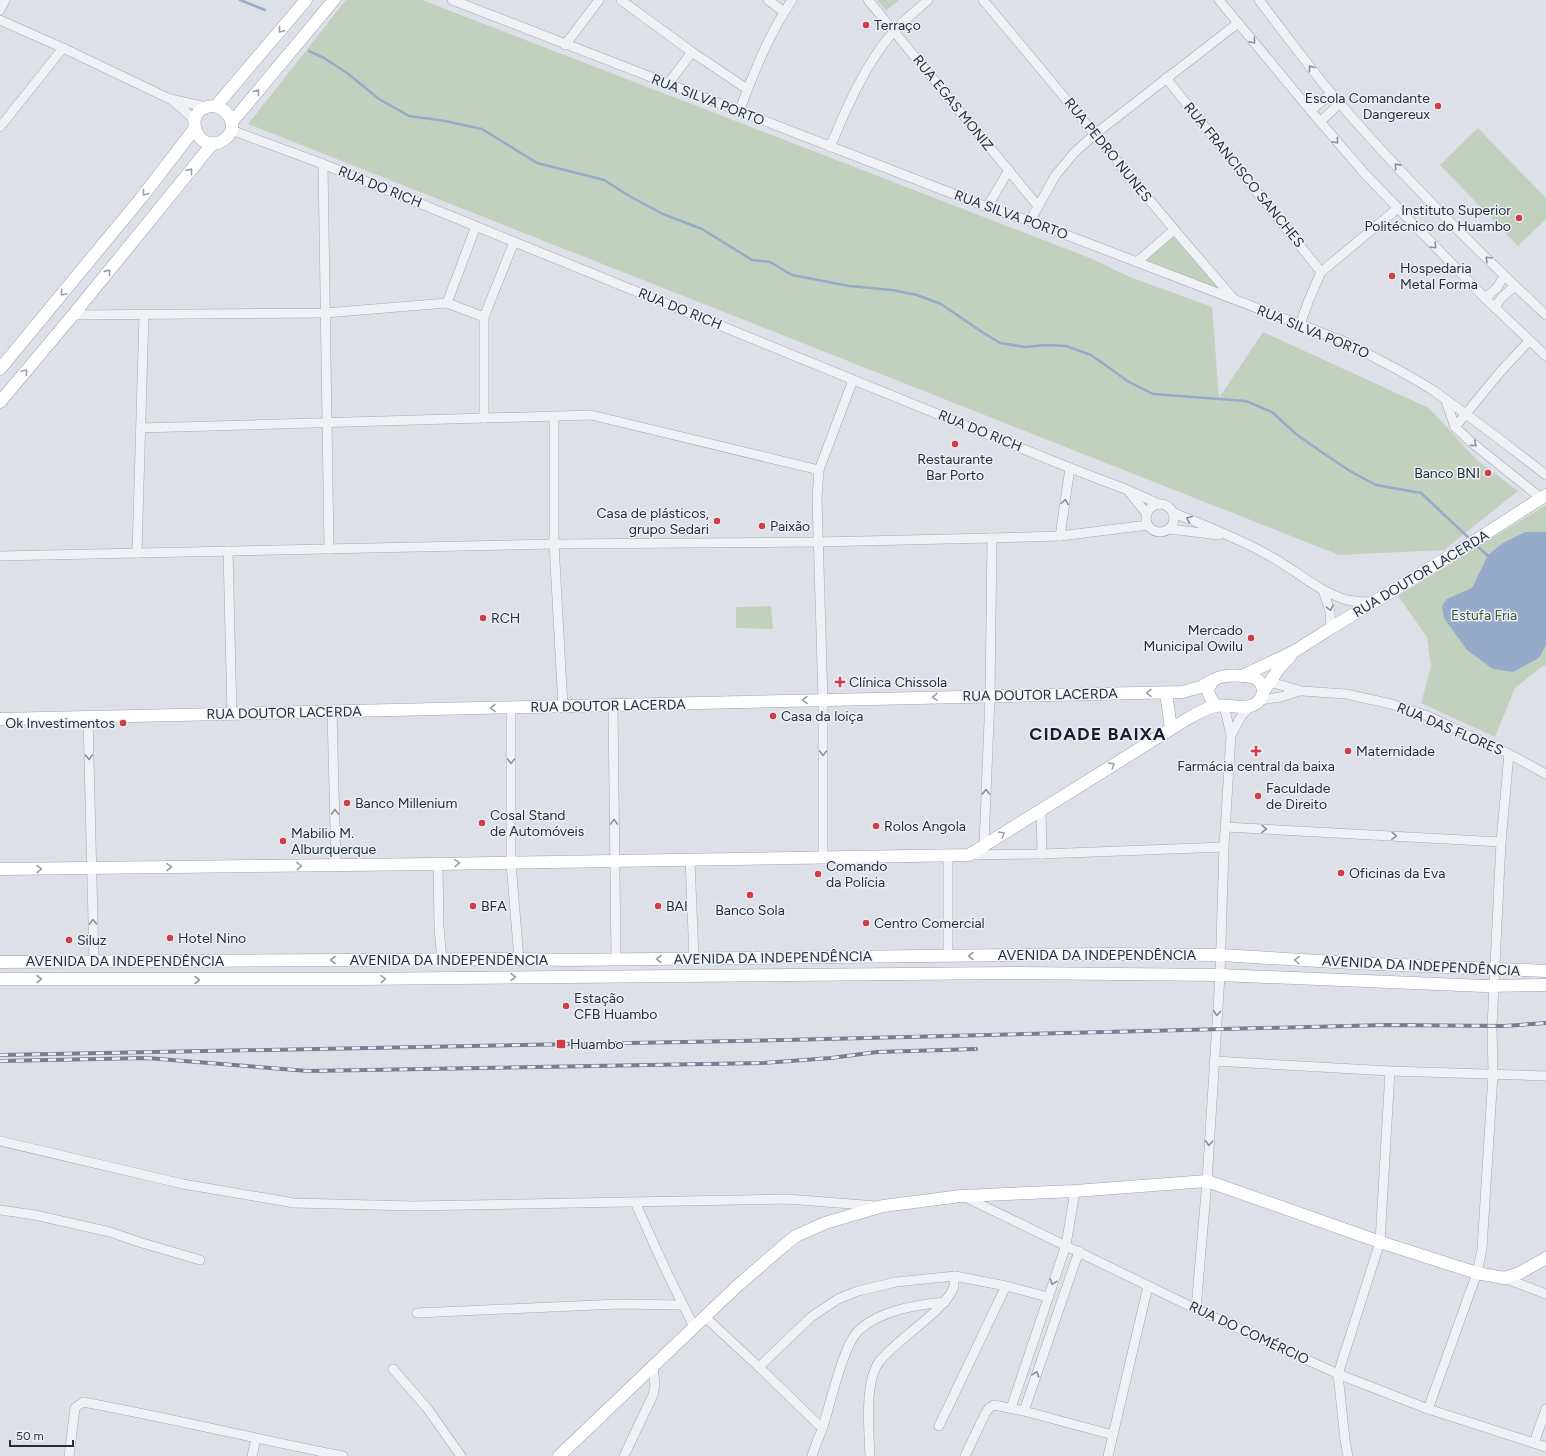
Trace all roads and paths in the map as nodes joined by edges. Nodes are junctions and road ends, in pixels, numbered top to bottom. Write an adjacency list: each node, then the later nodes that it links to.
1 (5, 0): 14 (street)
2 (306, 0): 28 (main road, one-way to 28)
3 (334, 0): 33 (main road, one-way to 3)
4 (452, 0): 19 (street, RUA SILVA PORTO)
5 (599, 0): 19 (street)
6 (621, 0): 21 (street)
7 (768, 0): 15 (street)
8 (792, 0): 15 (street)
9 (868, 0): 18 (street, RUA EGAS MONIZ)
10 (928, 0): 18 (street)
11 (983, 0): 35 (street, RUA PEDRO NUNES)
12 (1220, 0): 17 (street)
13 (1259, 0): 25 (street, one-way to 13)
14 (0, 10)
15 (784, 12): 24 (street)
16 (0, 20): 20 (street)
17 (1238, 23): 22 (street); 29 (street, one-way to 29)
18 (894, 31): 37 (street); 39 (street, RUA EGAS MONIZ)
19 (565, 45): 23 (street, RUA SILVA PORTO)
20 (63, 48): 26 (street); 34 (street)
21 (692, 52): 23 (street); 24 (street)
22 (1166, 78): 35 (street); 48 (street, RUA FRANCISCO SANCHES)
23 (668, 84): 30 (street, RUA SILVA PORTO)
24 (747, 89): 30 (street)
25 (1331, 93): 27 (street); 29 (street)
26 (170, 98): 28 (street); 32 (street)
27 (1340, 103): 31 (street); 49 (street, one-way to 27)
28 (211, 106): 32 (main road); 33 (main road)
29 (1311, 111): 31 (street)
30 (739, 112): 37 (street, RUA SILVA PORTO)
31 (1320, 122): 42 (street, one-way to 42)
32 (195, 124): 36 (main road); 63 (main road, one-way to 63)
33 (231, 126): 36 (main road); 38 (street, RUA DO RICH)
34 (0, 127)
35 (1095, 134): 40 (street); 45 (street, RUA PEDRO NUNES)
36 (213, 143): 57 (main road, one-way to 36)
37 (830, 147): 41 (street, RUA SILVA PORTO)
38 (323, 164): 44 (street, RUA DO RICH); 55 (street)
39 (1009, 170): 40 (street, RUA EGAS MONIZ); 41 (street)
40 (1038, 206): 43 (street)
41 (987, 207): 43 (street, RUA SILVA PORTO)
42 (1398, 208): 48 (street); 51 (street, one-way to 51)
43 (1030, 220): 47 (street, RUA SILVA PORTO)
44 (476, 226): 46 (street, RUA DO RICH); 53 (street)
45 (1174, 230): 47 (street); 52 (street, RUA PEDRO NUNES)
46 (514, 242): 59 (street); 64 (street, RUA DO RICH)
47 (1138, 262): 52 (street, RUA SILVA PORTO)
48 (1321, 272): 60 (street)
49 (1504, 276): 50 (street); 51 (street)
50 (1515, 286): 54 (street); 58 (street)
51 (1485, 298): 54 (street)
52 (1235, 300): 60 (street, RUA SILVA PORTO)
53 (446, 303): 55 (street); 59 (street)
54 (1495, 308): 61 (street)
55 (325, 313): 56 (street); 70 (street)
56 (144, 314): 57 (street); 72 (street)
57 (73, 315): 66 (main road, one-way to 57)
58 (1546, 315)
59 (484, 317): 69 (street)
60 (1300, 325): 65 (street, RUA SILVA PORTO)
61 (1529, 341): 62 (street); 67 (street)
62 (1546, 356)
63 (0, 369)
64 (853, 380): 73 (street, RUA DO RICH); 74 (street)
65 (1446, 401): 67 (street, RUA SILVA PORTO); 71 (street)
66 (0, 402)
67 (1466, 414): 71 (street); 75 (street, RUA SILVA PORTO)
68 (554, 416): 69 (street); 74 (street); 87 (street)
69 (484, 418): 70 (street)
70 (327, 422): 72 (street); 88 (street)
71 (1455, 426): 77 (street, one-way to 77)
72 (141, 428): 90 (street)
73 (1070, 468): 76 (street, RUA DO RICH); 83 (street, one-way to 73)
74 (819, 470): 86 (street)
75 (1546, 475)
76 (1128, 490): 78 (street, RUA DO RICH); 80 (street)
77 (1543, 496): 93 (main road, RUA DOUTOR LACERDA)
78 (1159, 504): 79 (street); 80 (street)
79 (1174, 513): 82 (street); 84 (street, one-way to 79)
80 (1147, 514): 81 (street)
81 (1148, 525): 82 (street); 83 (street)
82 (1170, 529): 84 (street)
83 (1060, 536): 85 (street)
84 (1230, 536): 92 (street)
85 (992, 538): 86 (street); 102 (street)
86 (818, 542): 87 (street); 104 (street)
87 (554, 544): 88 (street); 107 (street)
88 (329, 549): 89 (street)
89 (228, 551): 90 (street); 111 (street)
90 (137, 553): 91 (street)
91 (0, 556)
92 (1323, 590): 93 (street); 94 (street, one-way to 94)
93 (1375, 602): 94 (main road, RUA DOUTOR LACERDA)
94 (1331, 628): 95 (main road, RUA DOUTOR LACERDA)
95 (1295, 651): 96 (main road, RUA DOUTOR LACERDA); 99 (main road, RUA DOUTOR LACERDA)
96 (1242, 676): 97 (main road, RUA DOUTOR LACERDA); 98 (main road, RUA DOUTOR LACERDA)
97 (1255, 678): 99 (main road, RUA DOUTOR LACERDA); 103 (main road)
98 (1213, 680): 101 (main road, RUA DOUTOR LACERDA); 106 (main road)
99 (1270, 682): 100 (street, RUA DAS FLORES); 103 (main road, RUA DOUTOR LACERDA)
100 (1302, 691): 103 (street, RUA DAS FLORES); 116 (street, RUA DAS FLORES)
101 (1166, 693): 102 (main road, RUA DOUTOR LACERDA, one-way to 102); 114 (main road)
102 (990, 696): 104 (main road, RUA DOUTOR LACERDA, one-way to 104); 121 (street, one-way to 102)
103 (1262, 696): 108 (main road)
104 (823, 700): 105 (main road, RUA DOUTOR LACERDA, one-way to 105); 126 (street, one-way to 126)
105 (613, 706): 107 (main road, RUA DOUTOR LACERDA); 128 (street, one-way to 105)
106 (1220, 706): 108 (main road); 114 (main road); 115 (street)
107 (563, 707): 109 (main road, RUA DOUTOR LACERDA)
108 (1250, 707): 115 (street)
109 (511, 708): 110 (main road, RUA DOUTOR LACERDA, one-way to 110); 129 (street, one-way to 129)
110 (332, 712): 111 (main road, RUA DOUTOR LACERDA); 131 (street, one-way to 110)
111 (232, 715): 112 (main road, RUA DOUTOR LACERDA)
112 (88, 718): 113 (main road, RUA DOUTOR LACERDA); 132 (street, one-way to 132)
113 (0, 719)
114 (1171, 728): 118 (main road, one-way to 114)
115 (1231, 735): 119 (street)
116 (1509, 754): 117 (street, RUA DAS FLORES); 120 (street)
117 (1546, 774)
118 (1041, 810): 121 (main road, one-way to 118); 123 (street)
119 (1225, 827): 120 (street, one-way to 120); 122 (street)
120 (1501, 842): 149 (street)
121 (984, 845): 125 (main road)
122 (1224, 846): 123 (street); 136 (street)
123 (1042, 854): 125 (street)
124 (948, 855): 125 (main road); 126 (main road); 137 (street)
125 (969, 855)
126 (823, 857): 127 (main road)
127 (690, 860): 128 (main road); 140 (street)
128 (614, 861): 129 (main road); 144 (street)
129 (511, 862): 130 (main road, one-way to 129); 139 (street)
130 (438, 864): 131 (main road); 142 (street)
131 (336, 865): 132 (main road, one-way to 131)
132 (92, 868): 133 (main road, one-way to 132); 145 (street, one-way to 132)
133 (0, 869)
134 (1106, 954): 135 (main road, AVENIDA DA INDEPENDÊNCIA); 136 (main road, AVENIDA DA INDEPENDÊNCIA); 152 (main road)
135 (1090, 955): 137 (main road, AVENIDA DA INDEPENDÊNCIA, one-way to 137); 151 (main road)
136 (1221, 955): 148 (main road, AVENIDA DA INDEPENDÊNCIA, one-way to 136); 153 (street)
137 (948, 956): 138 (main road, AVENIDA DA INDEPENDÊNCIA)
138 (827, 958): 140 (main road, AVENIDA DA INDEPENDÊNCIA); 154 (main road)
139 (519, 959): 142 (main road, AVENIDA DA INDEPENDÊNCIA); 143 (main road, AVENIDA DA INDEPENDÊNCIA)
140 (694, 959): 144 (main road, AVENIDA DA INDEPENDÊNCIA, one-way to 144)
141 (354, 960): 142 (main road, AVENIDA DA INDEPENDÊNCIA); 146 (main road, AVENIDA DA INDEPENDÊNCIA, one-way to 146); 157 (main road)
142 (442, 960)
143 (567, 960): 144 (main road, AVENIDA DA INDEPENDÊNCIA); 155 (main road)
144 (616, 960)
145 (94, 961): 146 (main road, AVENIDA DA INDEPENDÊNCIA); 147 (main road, AVENIDA DA INDEPENDÊNCIA)
146 (178, 961): 158 (main road)
147 (4, 962): 156 (main road)
148 (1352, 963): 149 (main road, AVENIDA DA INDEPENDÊNCIA); 159 (main road)
149 (1495, 969): 150 (main road, AVENIDA DA INDEPENDÊNCIA); 161 (street)
150 (1546, 971)
151 (1090, 974): 152 (main road, AVENIDA DA INDEPENDÊNCIA); 154 (main road, AVENIDA DA INDEPENDÊNCIA)
152 (1106, 974): 153 (main road, AVENIDA DA INDEPENDÊNCIA)
153 (1220, 974): 159 (main road, AVENIDA DA INDEPENDÊNCIA); 162 (street, one-way to 162)
154 (828, 975): 155 (main road, AVENIDA DA INDEPENDÊNCIA)
155 (568, 978): 157 (main road, AVENIDA DA INDEPENDÊNCIA, one-way to 155)
156 (4, 979): 158 (main road, AVENIDA DA INDEPENDÊNCIA, one-way to 158)
157 (355, 979): 158 (main road, AVENIDA DA INDEPENDÊNCIA, one-way to 157)
158 (179, 980)
159 (1353, 981): 161 (main road, AVENIDA DA INDEPENDÊNCIA)
160 (1546, 985): 161 (main road, AVENIDA DA INDEPENDÊNCIA)
161 (1495, 986): 164 (street)
162 (1214, 1061): 163 (street); 167 (street, one-way to 167)
163 (1390, 1071): 164 (street); 173 (street)
164 (1493, 1074): 165 (street); 178 (street)
165 (1546, 1076)
166 (0, 1141): 170 (street)
167 (1207, 1181): 168 (main road); 173 (main road); 187 (street)
168 (1075, 1191): 169 (main road); 174 (street)
169 (961, 1196): 171 (main road); 174 (street, RUA DO COMÉRCIO)
170 (635, 1202): 171 (street); 186 (street)
171 (882, 1206): 189 (main road)
172 (0, 1210): 177 (street)
173 (1380, 1242): 178 (main road); 194 (street)
174 (1066, 1245): 175 (street, RUA DO COMÉRCIO); 184 (street, one-way to 184)
175 (1079, 1251): 182 (street, RUA DO COMÉRCIO); 198 (street, one-way to 175)
176 (1546, 1258): 180 (main road)
177 (200, 1260)
178 (1477, 1274): 180 (main road); 196 (street)
179 (955, 1276): 181 (street); 185 (street); 192 (street)
180 (1504, 1278): 183 (street)
181 (1006, 1286): 184 (street); 199 (street)
182 (1148, 1286): 187 (street, RUA DO COMÉRCIO); 201 (street)
183 (1546, 1294)
184 (1048, 1297): 195 (street)
185 (945, 1302): 200 (street); 212 (street)
186 (683, 1305): 188 (street); 190 (street)
187 (1196, 1309): 194 (street, RUA DO COMÉRCIO)
188 (417, 1313)
189 (705, 1317): 190 (main road); 192 (street)
190 (694, 1328): 191 (main road)
191 (653, 1366): 209 (main road); 210 (street)
192 (759, 1367): 200 (street)
193 (393, 1369): 208 (street)
194 (1338, 1374): 196 (street, RUA DO COMÉRCIO); 215 (street)
195 (1011, 1408): 198 (street); 213 (street)
196 (1428, 1409): 203 (street, RUA DO COMÉRCIO)
197 (1546, 1409): 203 (street)
198 (1024, 1411): 201 (street)
199 (939, 1426)
200 (822, 1428): 211 (street)
201 (1113, 1435): 214 (street)
202 (256, 1439): 205 (street); 206 (street); 207 (street)
203 (1534, 1443): 204 (street, RUA DO COMÉRCIO)
204 (1546, 1447)
205 (69, 1456)
206 (252, 1456)
207 (342, 1456)
208 (461, 1456)
209 (559, 1456)
210 (624, 1456)
211 (812, 1456)
212 (870, 1456)
213 (965, 1456)
214 (1108, 1456)
215 (1348, 1456)

